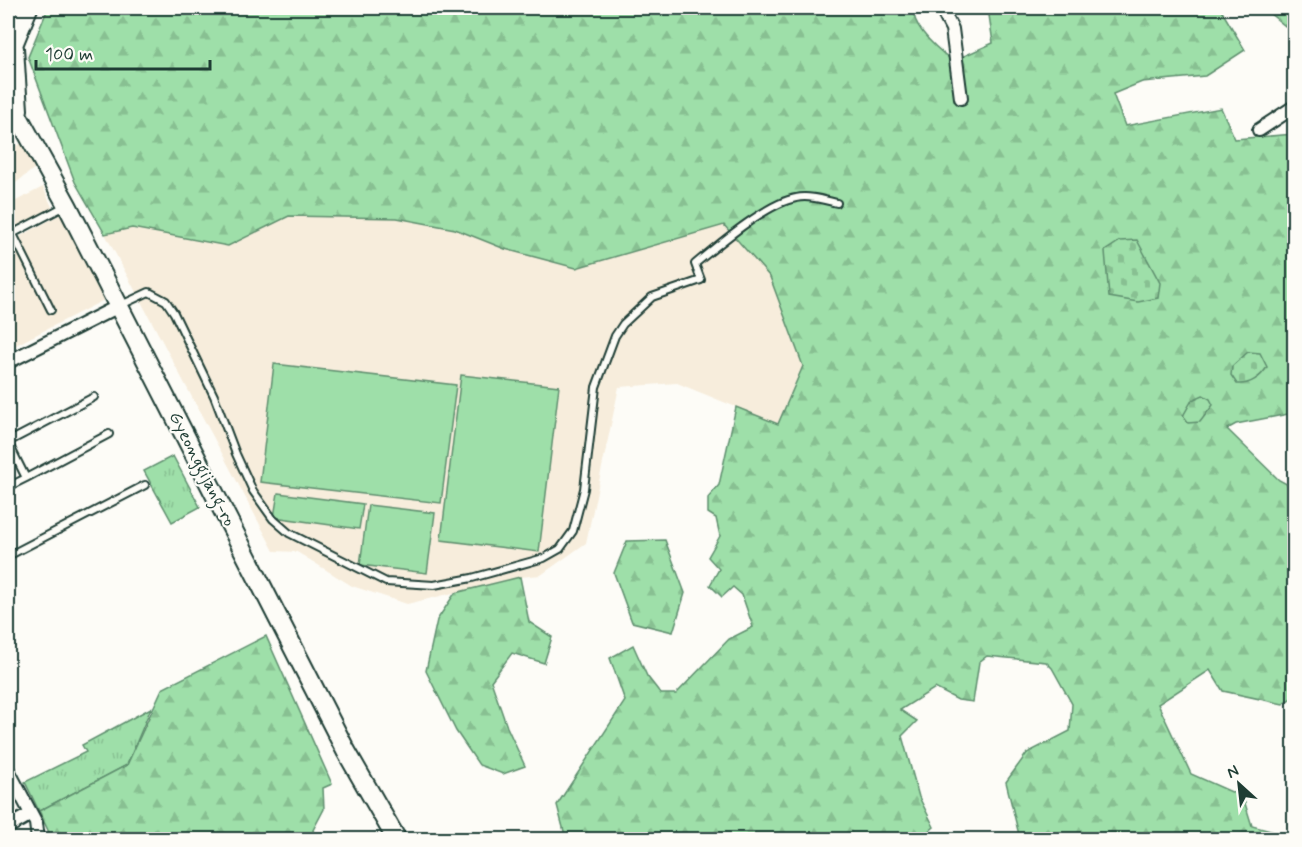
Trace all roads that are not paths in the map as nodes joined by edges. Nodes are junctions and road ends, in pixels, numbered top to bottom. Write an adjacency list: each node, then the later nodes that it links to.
1 (28, 8): 3 (street, Gyeonggijang-ro)
2 (941, 8): 4 (street)
3 (10, 53): 5 (street, Gyeonggijang-ro)
4 (961, 98)
5 (13, 108): 9 (street, Gyeonggijang-ro)
6 (1294, 108): 7 (street)
7 (1259, 130)
8 (837, 203): 11 (lane)
9 (67, 205): 10 (lane); 11 (street, Gyeonggijang-ro)
10 (10, 235): 12 (lane)
11 (119, 306): 13 (street); 25 (street, Gyeonggijang-ro)
12 (51, 310)
13 (8, 362)
14 (94, 398): 16 (lane)
15 (109, 434): 17 (lane)
16 (8, 442): 17 (lane)
17 (26, 478): 19 (lane)
18 (145, 485): 20 (lane)
19 (8, 487)
20 (8, 556)
21 (8, 770): 22 (street)
22 (31, 814): 23 (street); 24 (street)
23 (8, 827)
24 (38, 840)
25 (397, 840)

